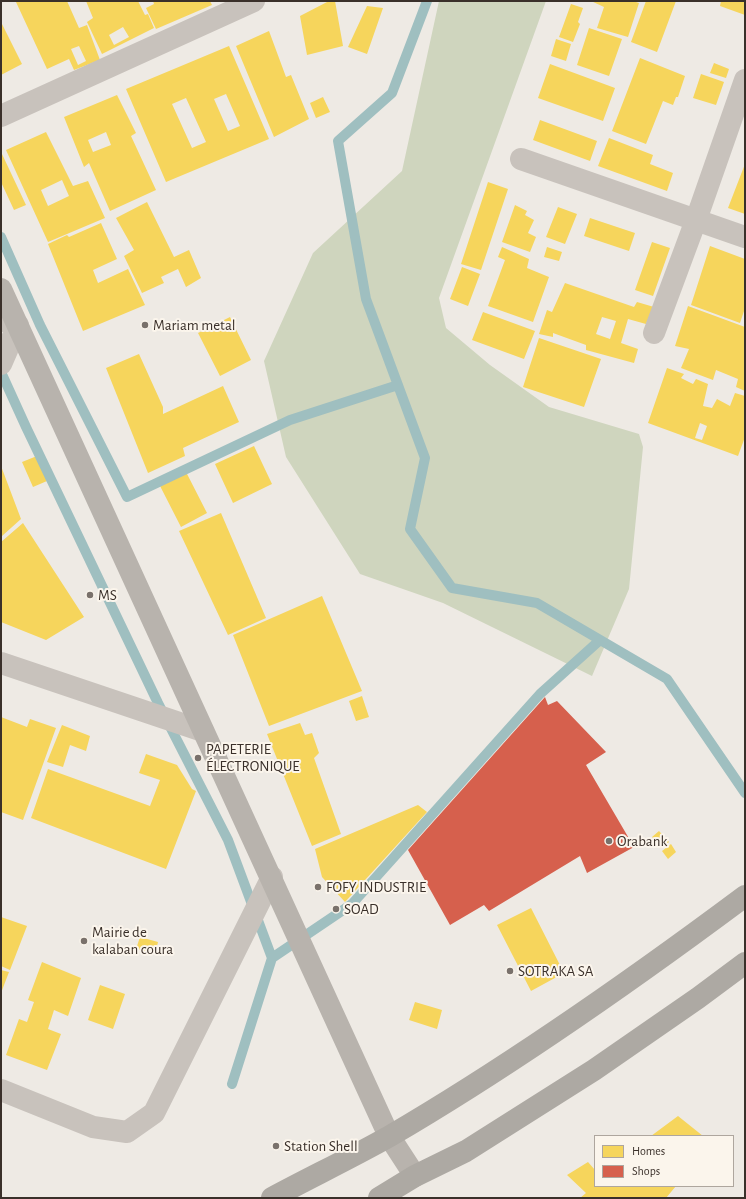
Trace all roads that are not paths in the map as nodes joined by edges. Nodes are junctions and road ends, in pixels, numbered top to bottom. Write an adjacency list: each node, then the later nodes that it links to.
1 (254, 1): 3 (street)
2 (745, 80): 5 (street)
3 (1, 116)
4 (521, 159): 5 (street)
5 (696, 220): 6 (street); 9 (street)
6 (745, 238)
7 (1, 289): 8 (street)
8 (10, 322): 10 (street); 12 (street)
9 (654, 333)
10 (1, 364)
11 (1, 663): 12 (street)
12 (203, 731): 13 (street)
13 (272, 877): 16 (street); 17 (street)
14 (745, 896): 17 (highway)
15 (745, 963): 18 (highway)
16 (1, 1090)
17 (389, 1136): 18 (street); 19 (highway)
18 (415, 1176): 20 (highway)
19 (272, 1198)
20 (378, 1198)

